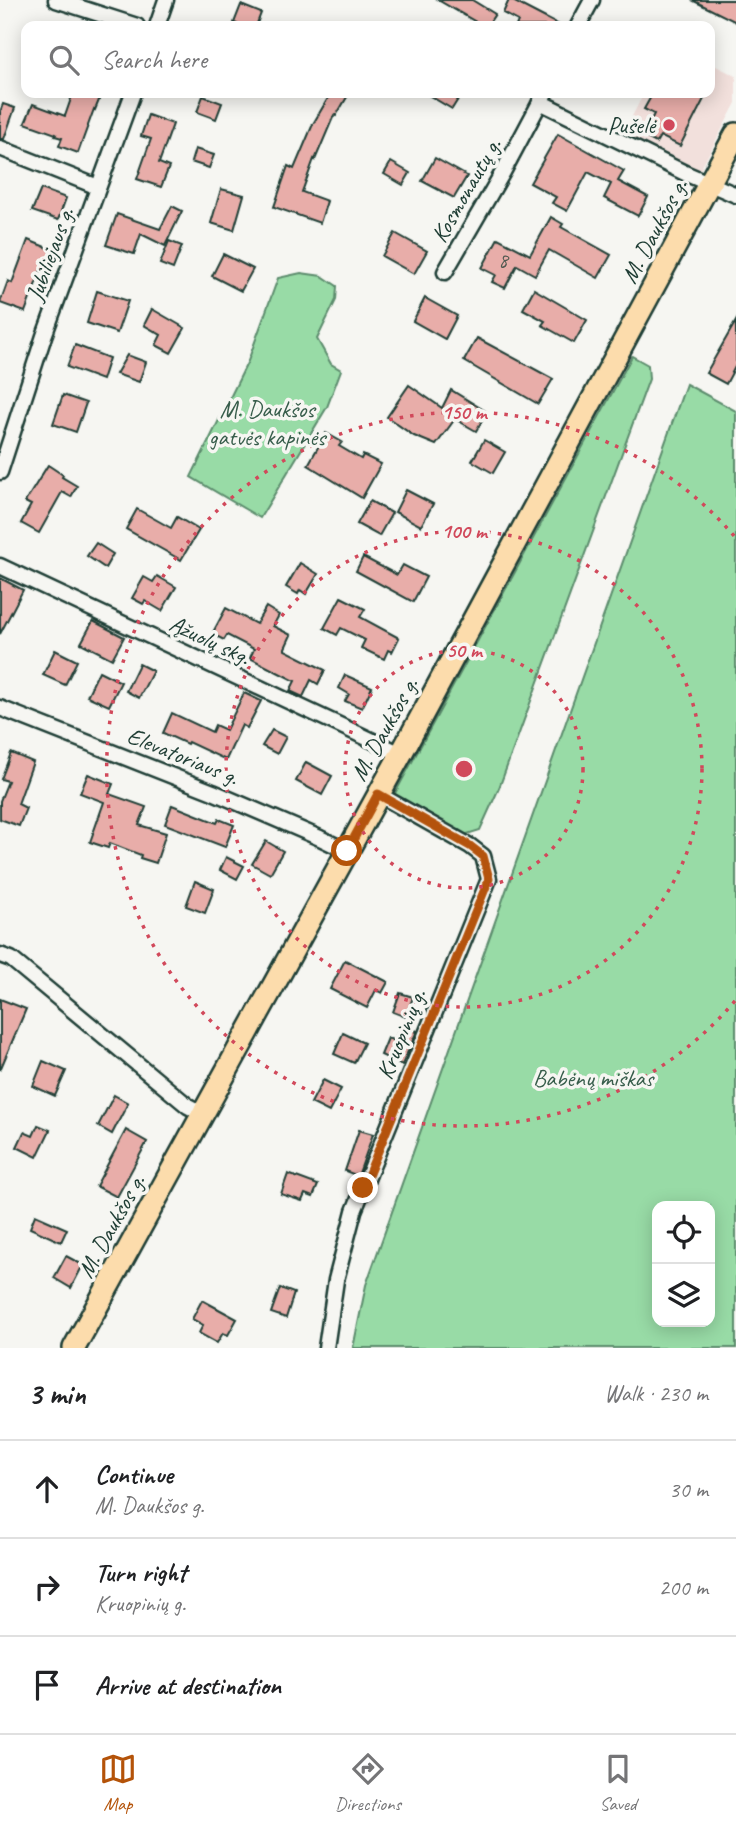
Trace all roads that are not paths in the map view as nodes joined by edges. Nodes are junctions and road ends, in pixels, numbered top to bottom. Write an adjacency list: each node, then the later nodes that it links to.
1 (56, 0): 4 (street)
2 (166, 0): 5 (street)
3 (592, 0): 6 (street)
4 (121, 21)
5 (159, 21)
6 (581, 21)
7 (130, 98): 13 (street, Jubiliejaus g.)
8 (542, 98): 15 (street, Kosmonautų g.)
9 (545, 98): 12 (street)
10 (736, 134): 12 (main road, M. Daukšos g.)
11 (0, 148): 13 (street)
12 (709, 184): 14 (street); 19 (main road, M. Daukšos g.)
13 (98, 187): 16 (street, Jubiliejaus g.)
14 (736, 195)
15 (446, 272)
16 (0, 472)
17 (0, 566): 19 (street, Ąžuolų skg.)
18 (0, 708): 21 (street, Elevatoriaus g.)
19 (401, 754): 20 (main road, M. Daukšos g.)
20 (378, 794): 21 (main road, M. Daukšos g.); 25 (street, Kruopinių g.)
21 (347, 851): 23 (main road, M. Daukšos g.)
22 (0, 955): 23 (street)
23 (203, 1114): 24 (main road, M. Daukšos g.)
24 (74, 1348)
25 (326, 1348)

